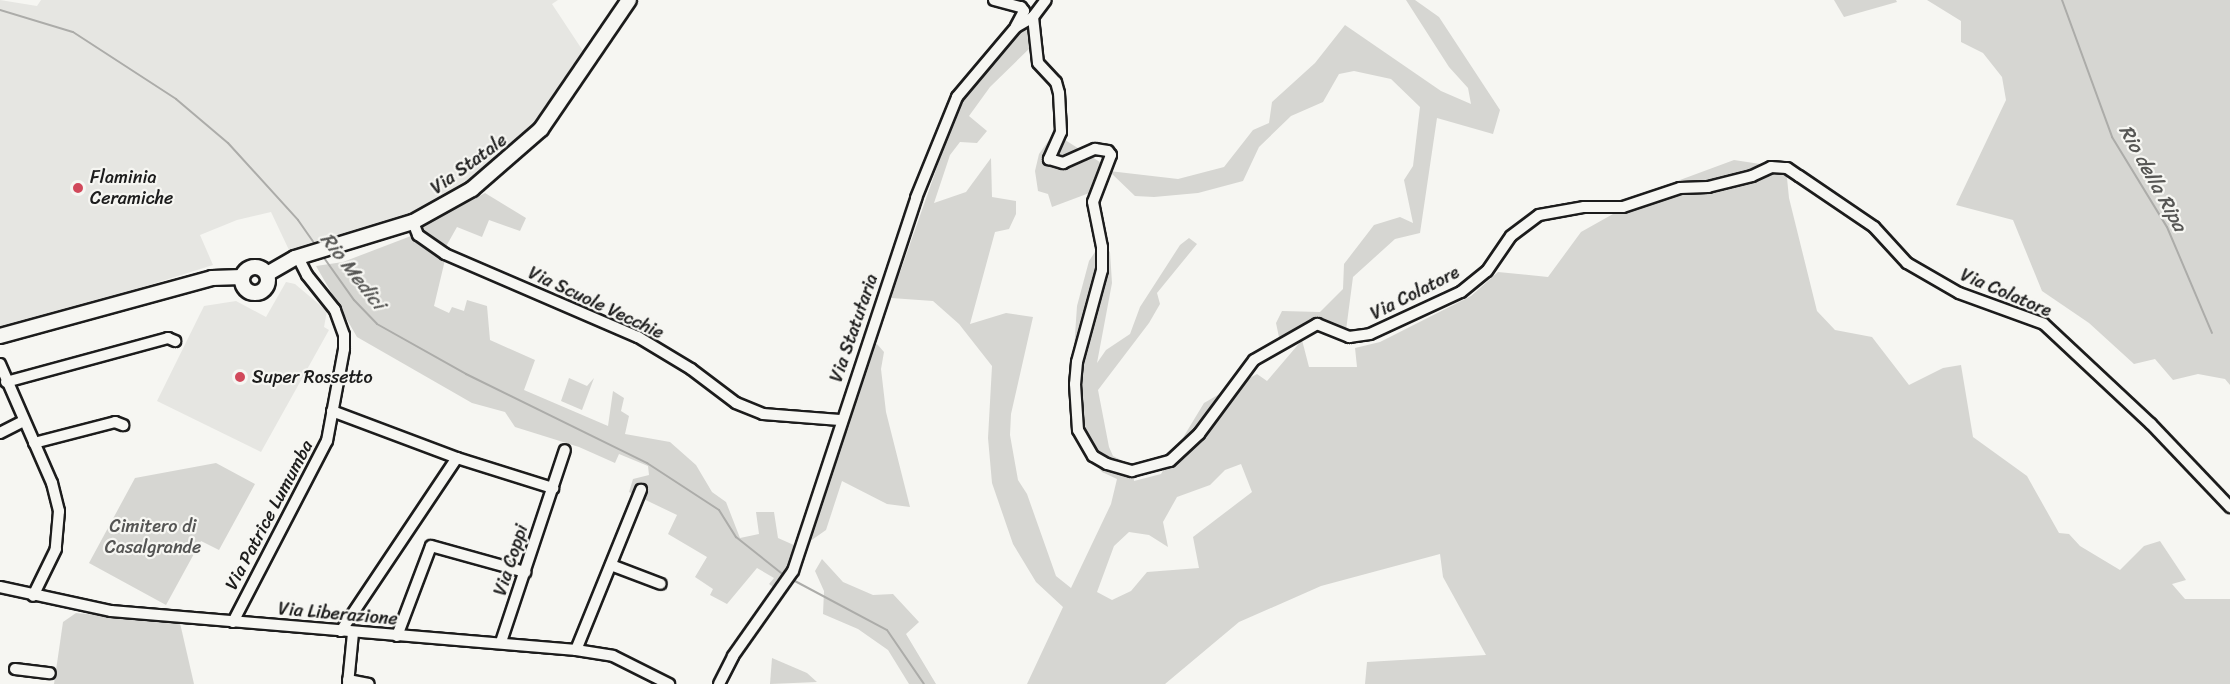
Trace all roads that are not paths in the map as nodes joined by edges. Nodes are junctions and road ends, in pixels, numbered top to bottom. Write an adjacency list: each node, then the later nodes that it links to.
1 (629, 0): 6 (main road, Via Statale)
2 (994, 0): 5 (street)
3 (1046, 0): 4 (street, Via Statutaria)
4 (1033, 17): 5 (street, Via Statutaria); 24 (street, Via Colatore)
5 (1016, 27): 15 (street, Via Statutaria)
6 (412, 222): 7 (main road, Via Statale); 15 (street, Via Scuole Vecchie)
7 (310, 253): 8 (main road, Via Statale); 14 (street, Via Patrice Lumumba)
8 (267, 274): 9 (main road, Via Statale); 9 (main road, Via Statale)
9 (242, 277): 10 (main road, Via Statale)
10 (0, 336)
11 (175, 341): 13 (street)
12 (0, 364): 13 (street)
13 (6, 382): 16 (street)
14 (332, 411): 21 (street); 30 (street, Via Patrice Lumumba)
15 (840, 420): 40 (street, Via Statutaria)
16 (24, 421): 18 (street); 19 (street)
17 (123, 424): 19 (street)
18 (0, 434)
19 (34, 443): 29 (street)
20 (565, 450): 22 (street, Via Coppi)
21 (457, 458): 22 (street); 31 (street)
22 (553, 488): 26 (street, Via Coppi)
23 (641, 490): 25 (street)
24 (2230, 507)
25 (611, 565): 27 (street); 34 (street)
26 (525, 572): 32 (street); 33 (street, Via Coppi)
27 (661, 584)
28 (0, 587): 29 (street, Via Liberazione)
29 (33, 596): 30 (street, Via Liberazione)
30 (233, 622): 31 (street, Via Liberazione)
31 (347, 632): 32 (street, Via Liberazione); 37 (street)
32 (398, 636): 33 (street, Via Liberazione)
33 (501, 642): 34 (street, Via Liberazione)
34 (576, 650): 39 (street, Via Liberazione)
35 (15, 669): 36 (street)
36 (50, 673)
37 (348, 682): 38 (street)
38 (369, 684)
39 (669, 684)
40 (719, 684)

